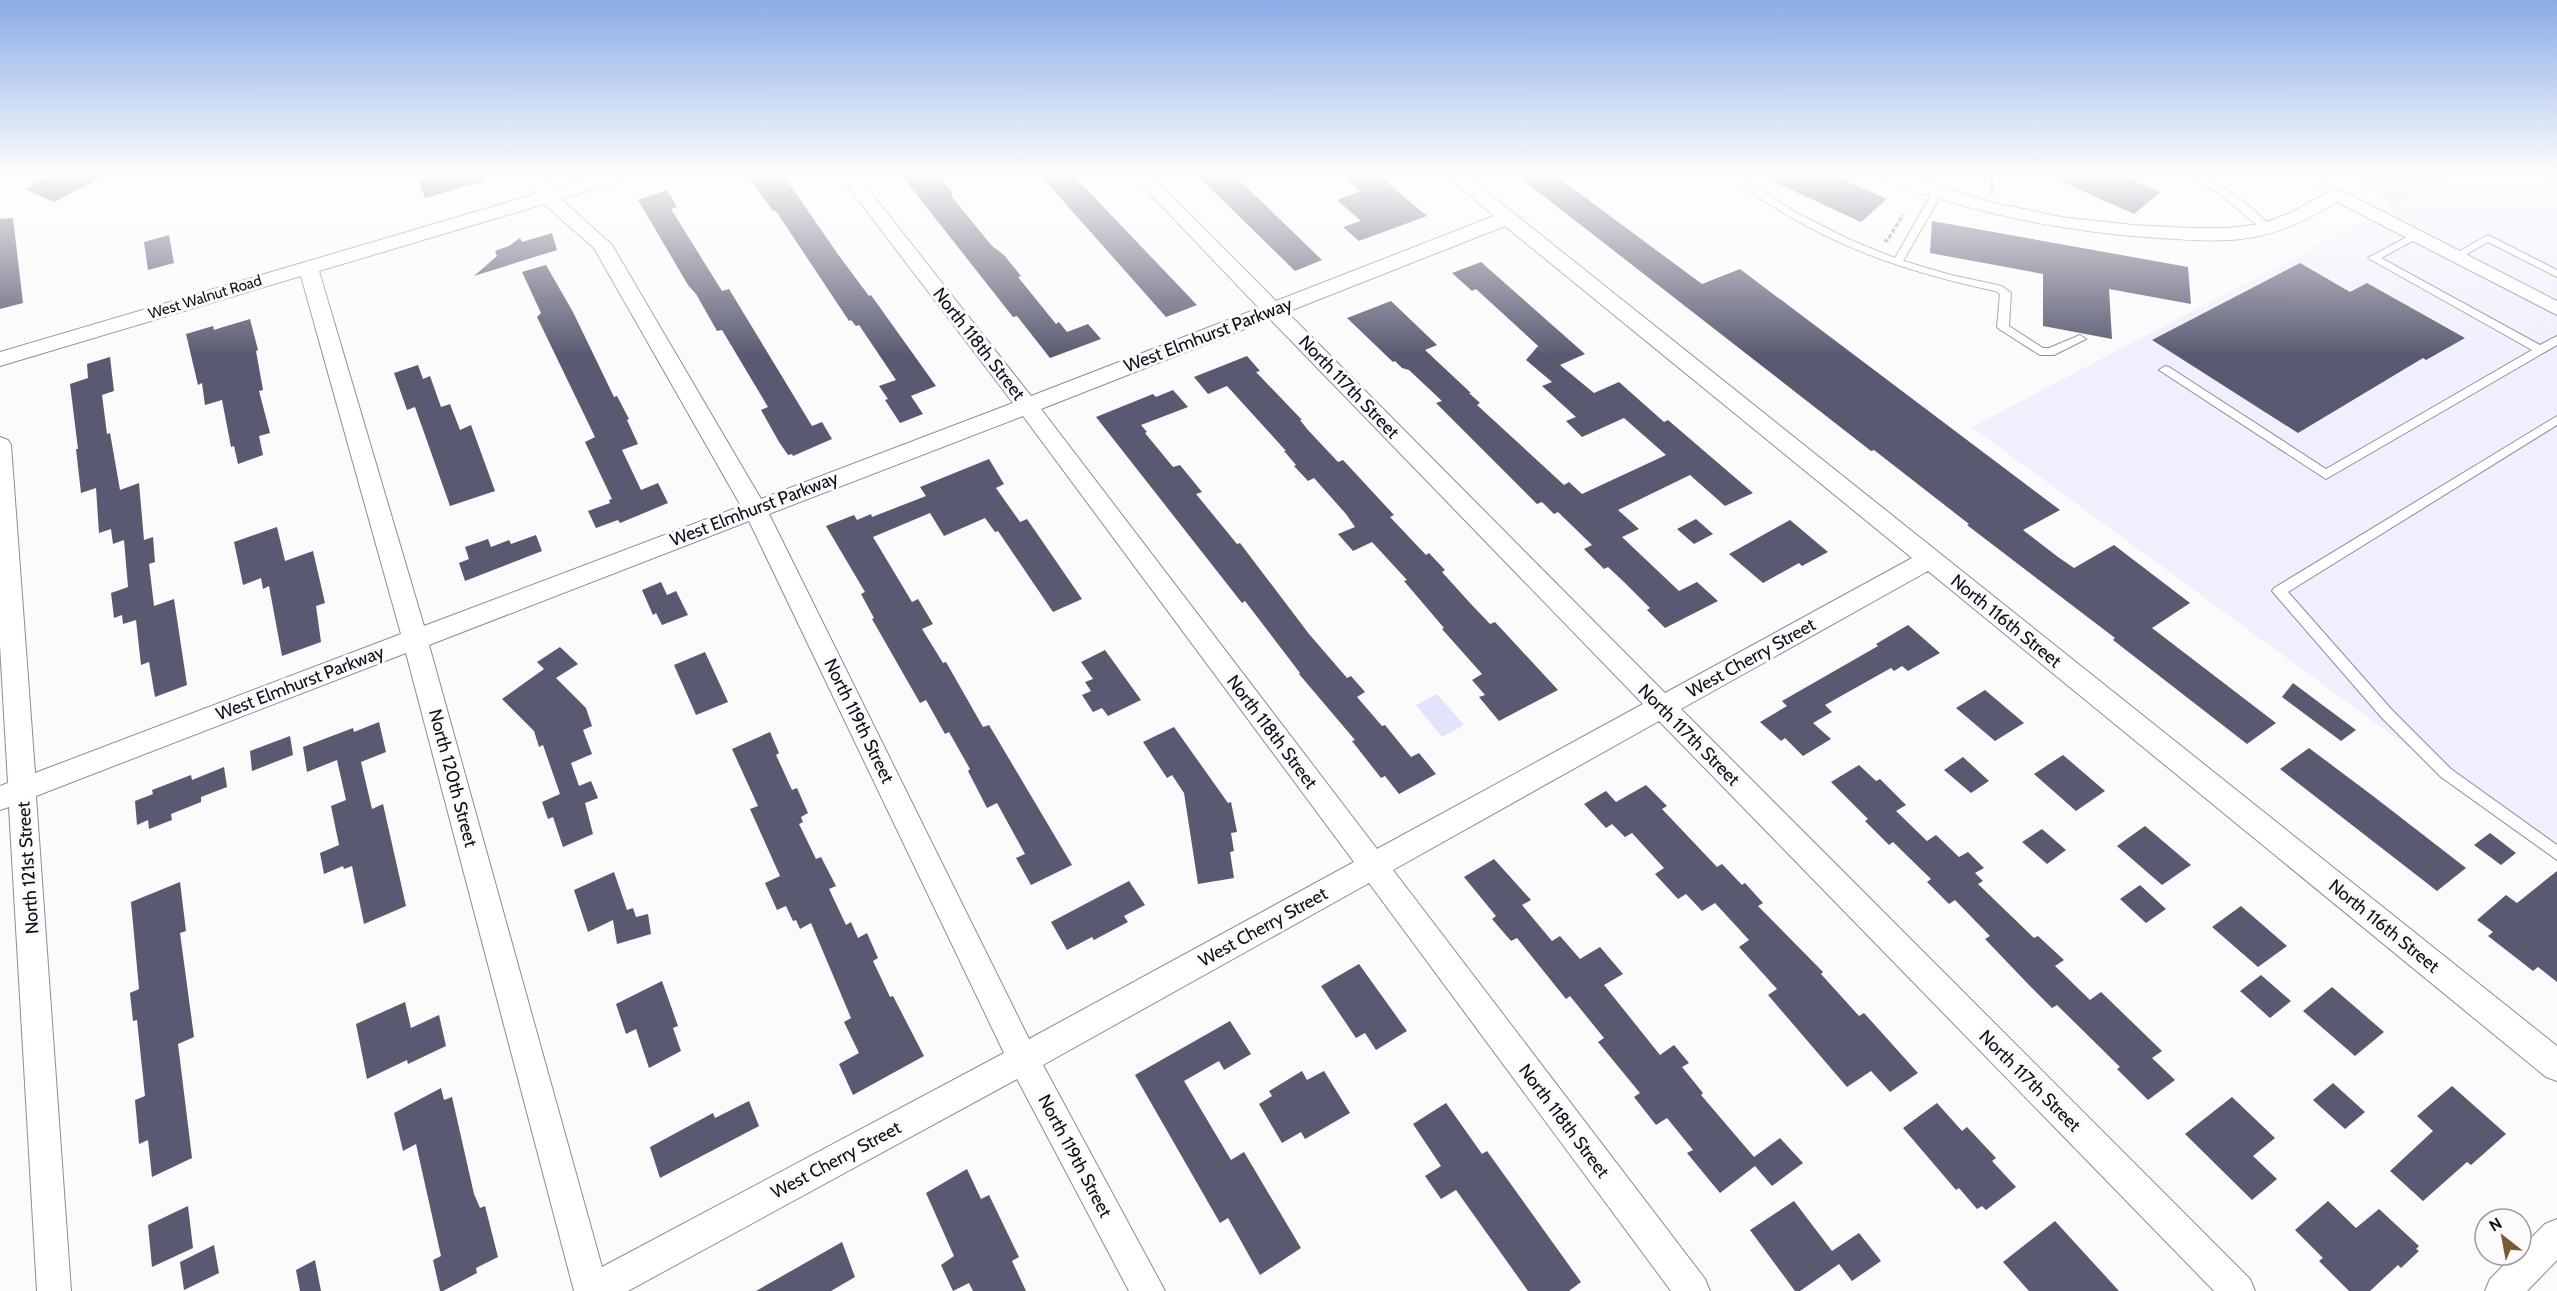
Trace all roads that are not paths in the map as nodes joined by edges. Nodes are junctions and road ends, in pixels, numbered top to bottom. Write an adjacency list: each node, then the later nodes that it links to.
1 (394, 236): 13 (street, West Walnut Road)
2 (593, 236): 25 (street, North 119th Street)
3 (896, 236): 22 (street, North 118th Street)
4 (1201, 236): 16 (street, North 117th Street)
5 (1461, 236): 16 (street, West Elmhurst Parkway)
6 (1530, 236): 26 (street, North 116th Street)
7 (1835, 236): 12 (lane)
8 (1912, 236): 12 (lane)
9 (2414, 236): 19 (lane)
10 (2418, 236): 11 (street)
11 (2456, 256): 14 (lane); 15 (street)
12 (1897, 263): 17 (lane)
13 (308, 266): 20 (street, West Walnut Road); 27 (street, North 120th Street)
14 (2557, 274)
15 (2557, 309)
16 (1273, 310): 22 (street, West Elmhurst Parkway); 28 (street, North 117th Street)
17 (2080, 339)
18 (2557, 340): 19 (lane)
19 (2540, 350): 21 (lane)
20 (0, 359)
21 (2165, 370)
22 (1027, 406): 25 (street, West Elmhurst Parkway); 31 (street, North 118th Street)
23 (2557, 420): 30 (lane)
24 (0, 445): 29 (street, North 121st Street)
25 (755, 509): 27 (street, West Elmhurst Parkway); 32 (street, North 119th Street)
26 (1930, 559): 28 (street, West Cherry Street); 33 (street, North 116th Street)
27 (415, 638): 29 (street, West Elmhurst Parkway); 36 (street, North 120th Street)
28 (1662, 707): 31 (street, West Cherry Street); 39 (street, North 117th Street)
29 (11, 794): 35 (street, North 121st Street)
30 (2557, 853)
31 (1372, 867): 32 (street, West Cherry Street); 38 (street, North 118th Street)
32 (1023, 1059): 36 (street, West Cherry Street); 37 (street, North 119th Street)
33 (2557, 1066)
34 (2557, 1236): 40 (street)
35 (54, 1291)
36 (592, 1291)
37 (1148, 1291)
38 (1693, 1291)
39 (2238, 1291)
40 (2502, 1291)

